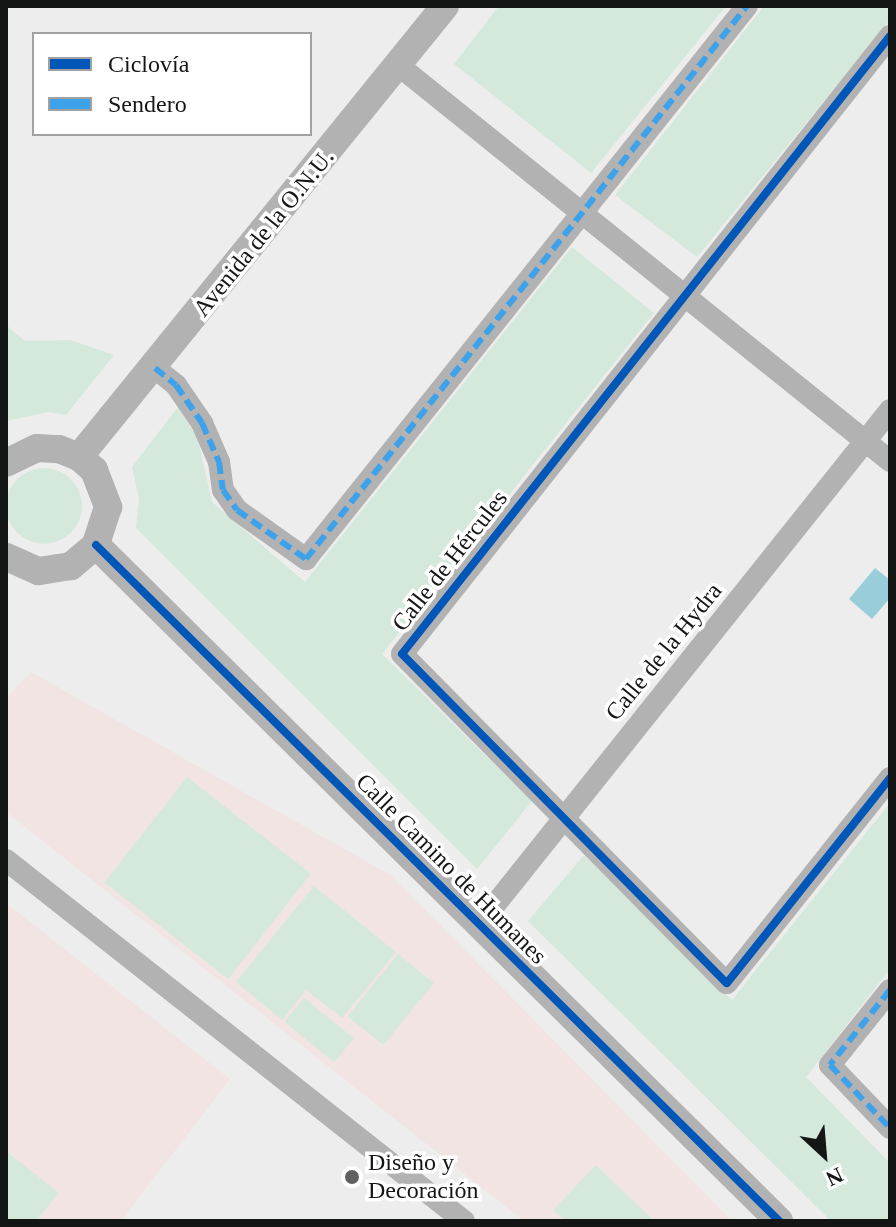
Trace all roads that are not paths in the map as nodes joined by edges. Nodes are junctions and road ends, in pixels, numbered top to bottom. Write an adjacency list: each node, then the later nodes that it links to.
1 (420, 6): 5 (street)
2 (445, 6): 5 (street, Avenida de la O.N.U.)
3 (747, 6): 7 (street)
4 (890, 36): 8 (street, Calle de Hércules)
5 (422, 37): 6 (street, Avenida de la O.N.U.)
6 (398, 65): 7 (street); 9 (street, Avenida de la O.N.U.)
7 (582, 213): 8 (street); 9 (street)
8 (684, 297): 11 (street); 18 (street, Calle de Hércules)
9 (155, 368): 12 (street, Avenida de la O.N.U.)
10 (890, 410): 11 (street, Calle de la Hydra)
11 (865, 442): 13 (street); 18 (street, Calle de la Hydra)
12 (79, 457): 14 (street); 15 (street)
13 (890, 461)
14 (6, 463)
15 (96, 545): 16 (street); 20 (street, Calle Camino de Humanes)
16 (6, 559)
17 (890, 778): 18 (street, Calle de Hércules)
18 (564, 818): 20 (street, Calle de la Hydra)
19 (6, 860): 23 (street)
20 (478, 926): 24 (street, Calle Camino de Humanes)
21 (890, 990): 22 (street)
22 (890, 1128)
23 (464, 1221)
24 (779, 1221)

